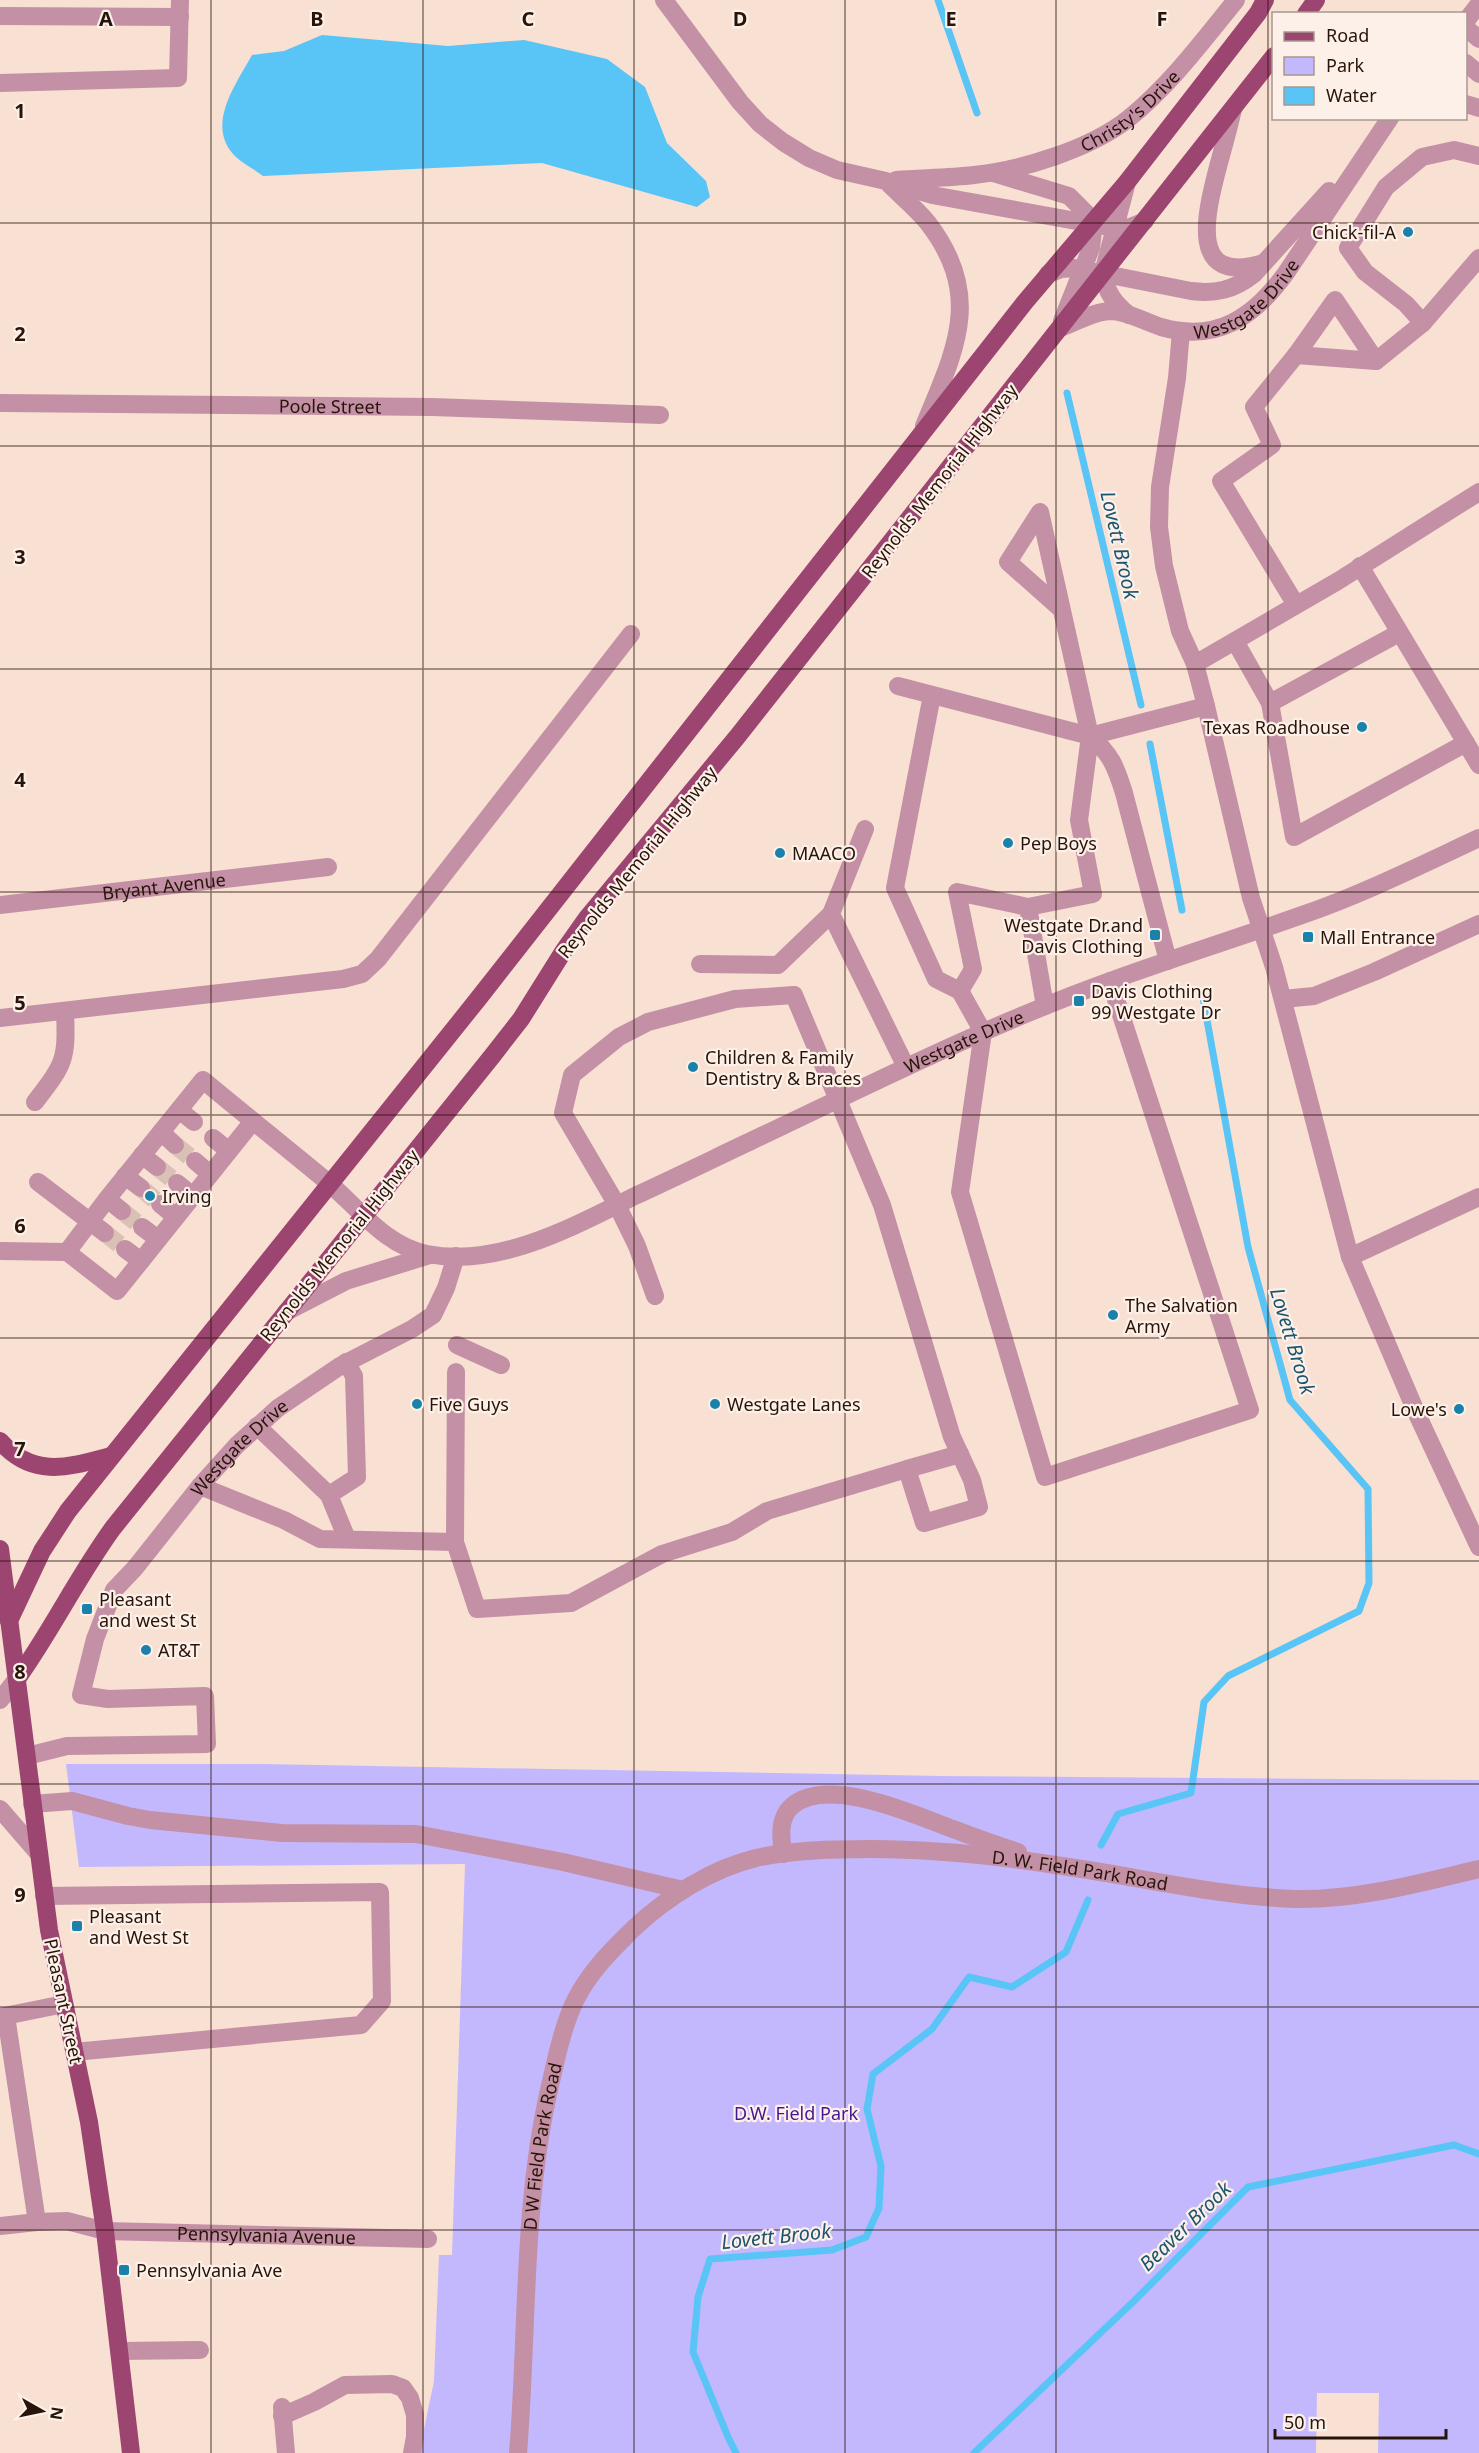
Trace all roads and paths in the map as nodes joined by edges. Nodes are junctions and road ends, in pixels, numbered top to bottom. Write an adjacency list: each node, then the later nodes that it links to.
1 (664, 0): 19 (street, Christy's Drive)
2 (1236, 0): 18 (street, Christy's Drive)
3 (1265, 0): 20 (main road)
4 (1479, 4): 7 (street)
5 (180, 9): 6 (street); 13 (street)
6 (0, 16)
7 (1467, 20)
8 (1467, 29): 9 (street)
9 (1479, 39)
10 (1272, 59): 14 (main road, Reynolds Memorial Highway)
11 (1467, 64): 12 (street)
12 (1479, 74)
13 (0, 83)
14 (1233, 109): 21 (main road, Reynolds Memorial Highway); 25 (street, Westgate Drive)
15 (1388, 122): 16 (street, Westgate Drive)
16 (1371, 145): 25 (street, Westgate Drive); 32 (street, Westgate Drive)
17 (1479, 156): 30 (street)
18 (991, 172): 19 (street, Christy's Drive); 22 (street, Christy's Drive)
19 (886, 181): 22 (street, Christy's Drive); 37 (street)
20 (1127, 182): 22 (main road); 23 (street)
21 (1145, 221): 23 (street, Christy's Drive); 27 (main road, Reynolds Memorial Highway)
22 (1091, 223): 23 (street, Christy's Drive); 26 (street); 28 (main road)
23 (1115, 228): 27 (street)
24 (1479, 258): 30 (street)
25 (1264, 263): 27 (street, Westgate Drive)
26 (1083, 269): 27 (street, Westgate Drive); 28 (street, Westgate Drive); 31 (street)
27 (1103, 273): 29 (street, Westgate Drive); 31 (main road, Reynolds Memorial Highway)
28 (1048, 274): 37 (main road)
29 (1129, 315): 31 (street, Westgate Drive); 32 (street, Westgate Drive)
30 (1423, 323): 34 (street)
31 (1060, 328): 95 (main road, Reynolds Memorial Highway)
32 (1181, 331): 45 (street)
33 (1296, 355): 34 (street); 34 (street); 40 (street)
34 (1376, 361)
35 (0, 404): 36 (street, Poole Street)
36 (660, 415)
37 (920, 435): 87 (main road)
38 (1479, 492): 39 (street)
39 (1360, 567): 40 (street); 42 (street)
40 (1296, 605): 44 (street)
41 (1062, 609): 41 (street); 50 (street)
42 (1400, 633): 48 (street); 51 (street)
43 (632, 634): 67 (street)
44 (1235, 641): 45 (street); 48 (street)
45 (1195, 664): 49 (street)
46 (898, 686): 47 (street)
47 (932, 695): 50 (street); 64 (street)
48 (1270, 703): 51 (street)
49 (1206, 706): 50 (street); 60 (street)
50 (1090, 736): 57 (street); 61 (street)
51 (1466, 743): 52 (street)
52 (1479, 765)
53 (865, 829): 58 (street)
54 (1479, 838): 60 (street, Westgate Drive)
55 (327, 867): 56 (street, Bryant Avenue)
56 (0, 905)
57 (1028, 908): 64 (street); 66 (street)
58 (831, 914): 62 (street); 70 (street)
59 (1479, 924): 65 (street)
60 (1261, 929): 61 (street, Westgate Drive); 65 (street)
61 (1168, 960): 63 (street, Westgate Drive)
62 (700, 964)
63 (1110, 981): 66 (street, Westgate Drive); 69 (street)
64 (960, 992): 69 (street)
65 (1282, 999): 105 (street)
66 (1045, 1006): 69 (street, Westgate Drive)
67 (65, 1011): 68 (street); 72 (street)
68 (0, 1018)
69 (983, 1032): 70 (street, Westgate Drive)
70 (906, 1067): 71 (street, Westgate Drive)
71 (837, 1099): 93 (street, Westgate Drive); 93 (street); 115 (street)
72 (35, 1102)
73 (179, 1110): 74 (street, Westgate Drive); 75 (street); 76 (street)
74 (253, 1121): 79 (street); 87 (street, Westgate Drive)
75 (194, 1122)
76 (160, 1132): 78 (street); 80 (street)
77 (213, 1138): 79 (street)
78 (176, 1145)
79 (229, 1151): 83 (street)
80 (142, 1155): 82 (street); 84 (street)
81 (195, 1161): 83 (street)
82 (157, 1167)
83 (210, 1174): 89 (street)
84 (125, 1176): 88 (street); 91 (street)
85 (38, 1182): 98 (street)
86 (177, 1184): 89 (street)
87 (330, 1185): 95 (street, Westgate Drive); 116 (main road)
88 (141, 1188)
89 (193, 1196): 96 (street)
90 (1479, 1197): 105 (street)
91 (107, 1198): 94 (street); 98 (street)
92 (160, 1204): 96 (street)
93 (617, 1205): 104 (street, Westgate Drive); 107 (street)
94 (122, 1211)
95 (364, 1215): 103 (street, Westgate Drive); 108 (main road, Reynolds Memorial Highway)
96 (176, 1217): 99 (street)
97 (142, 1227): 99 (street)
98 (97, 1228): 102 (street)
99 (158, 1239): 106 (street)
100 (125, 1249): 106 (street)
101 (0, 1251): 102 (street)
102 (67, 1252): 106 (street)
103 (430, 1255): 104 (street, Westgate Drive); 108 (street)
104 (456, 1256): 110 (street, Westgate Drive)
105 (1350, 1257): 122 (street)
106 (141, 1261)
107 (655, 1296)
108 (285, 1313): 127 (main road, Reynolds Memorial Highway)
109 (458, 1345): 111 (street)
110 (346, 1362): 113 (street, Westgate Drive); 119 (street)
111 (501, 1365)
112 (456, 1372): 121 (street)
113 (257, 1425): 118 (street, Westgate Drive); 119 (street)
114 (0, 1441): 116 (main road)
115 (960, 1454): 117 (street); 117 (street)
116 (111, 1456): 125 (main road)
117 (907, 1469): 121 (street)
118 (200, 1486): 120 (street); 129 (street, Westgate Drive)
119 (329, 1495): 120 (street)
120 (347, 1539): 121 (street)
121 (455, 1542)
122 (1479, 1547)
123 (0, 1549): 124 (main road, Pleasant Street)
124 (1, 1572): 125 (main road, Pleasant Street)
125 (9, 1621): 126 (street); 127 (main road, Pleasant Street)
126 (0, 1638)
127 (17, 1679): 128 (street); 129 (main road, Pleasant Street)
128 (0, 1700)
129 (27, 1756): 130 (main road, Pleasant Street)
130 (32, 1804): 132 (main road, Pleasant Street); 136 (street)
131 (0, 1809): 132 (street)
132 (39, 1854): 137 (main road, Pleasant Street)
133 (783, 1854): 134 (street, D. W. Field Park Road); 134 (street); 136 (street, D. W. Field Park Road)
134 (1062, 1866): 135 (street, D. W. Field Park Road)
135 (1479, 1869)
136 (684, 1890): 150 (street, D W Field Park Road)
137 (44, 1896): 138 (main road, Pleasant Street); 140 (street)
138 (64, 2004): 139 (street); 140 (main road, Pleasant Street)
139 (2, 2017): 141 (street)
140 (74, 2052): 143 (main road, Pleasant Street)
141 (37, 2222): 142 (street, Pennsylvania Avenue); 143 (street, Pennsylvania Avenue)
142 (0, 2226)
143 (105, 2231): 144 (street, Pennsylvania Avenue); 146 (main road, Pleasant Street)
144 (428, 2239)
145 (200, 2350): 146 (street)
146 (120, 2351): 147 (main road, Pleasant Street)
147 (131, 2453)
148 (286, 2453): 149 (street)
149 (412, 2453)
150 (518, 2453)

